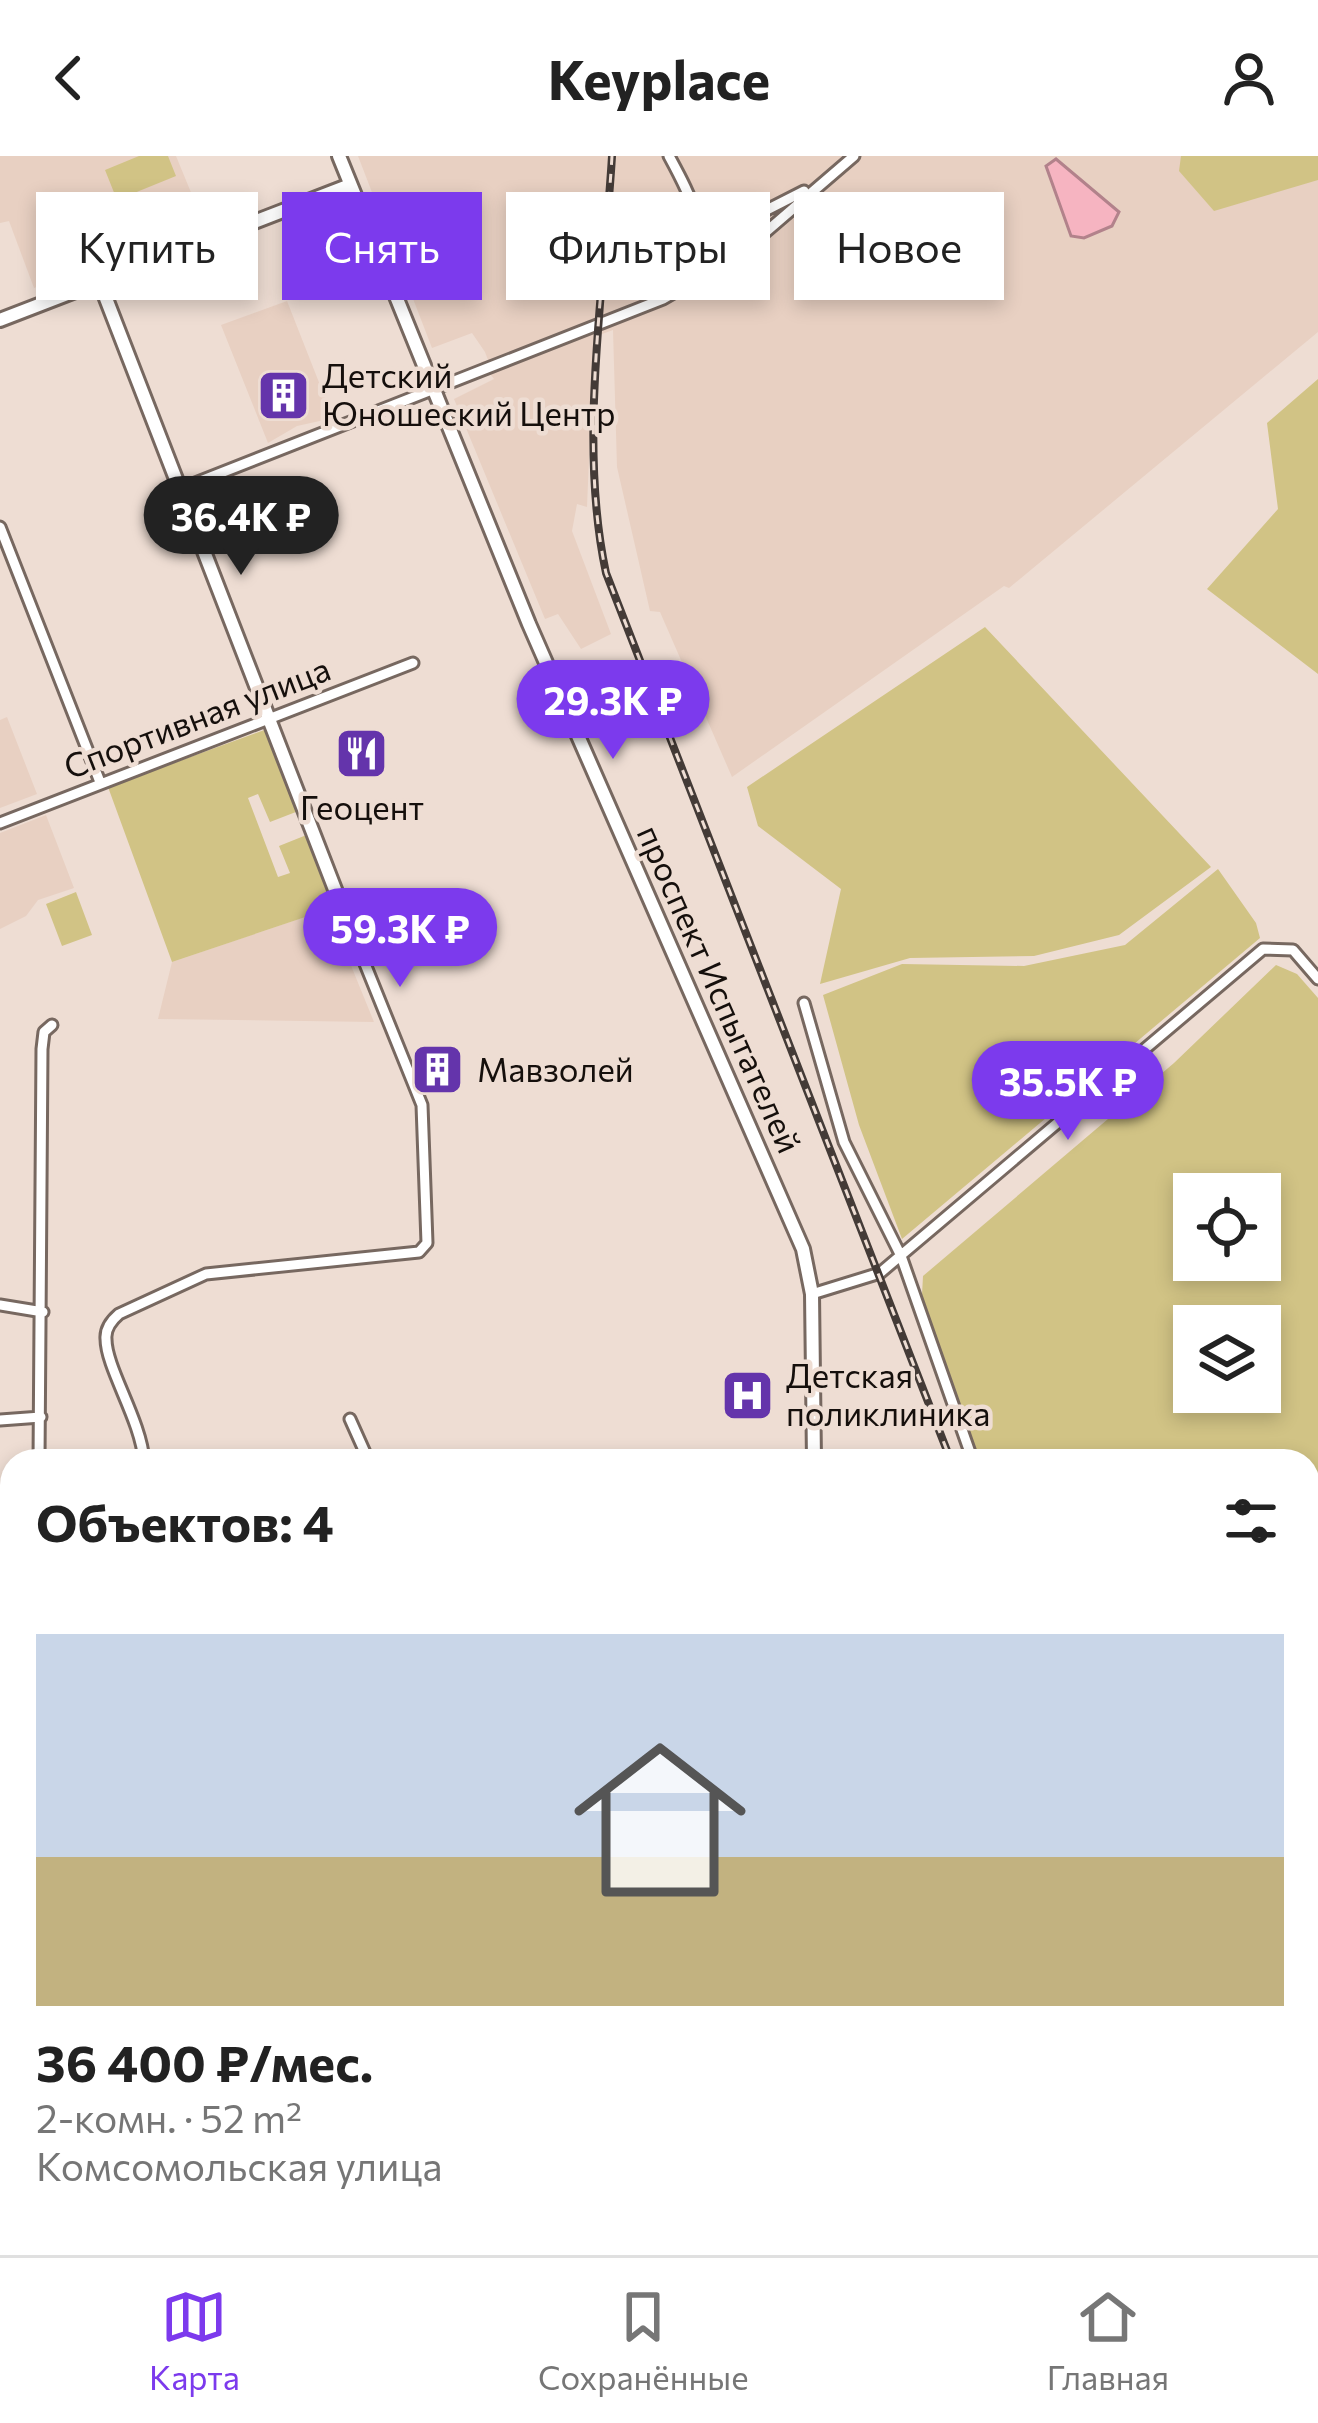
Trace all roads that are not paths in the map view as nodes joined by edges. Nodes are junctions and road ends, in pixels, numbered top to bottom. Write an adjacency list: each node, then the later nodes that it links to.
1 (339, 156): 5 (main road, проспект Испытателей)
2 (669, 156): 6 (street)
3 (854, 156): 4 (street)
4 (823, 182): 7 (street); 9 (street)
5 (350, 185): 8 (main road); 14 (main road, проспект Испытателей)
6 (689, 192)
7 (770, 208)
8 (258, 221)
9 (770, 228)
10 (54, 300): 13 (main road)
11 (107, 300): 15 (main road)
12 (649, 300): 14 (street)
13 (0, 320)
14 (432, 388): 15 (street); 26 (main road, проспект Испытателей)
15 (180, 489): 18 (main road)
16 (0, 527): 19 (street)
17 (413, 663): 18 (street, Спортивная улица)
18 (270, 719): 19 (street, Спортивная улица); 21 (main road)
19 (100, 782): 20 (street, Спортивная улица)
20 (0, 823)
21 (336, 892): 33 (street)
22 (1318, 979): 25 (street)
23 (804, 1003): 25 (street)
24 (52, 1025): 28 (street)
25 (902, 1256): 26 (street); 36 (street)
26 (812, 1294): 35 (main road, проспект Испытателей)
27 (0, 1304): 28 (street)
28 (43, 1312): 29 (street)
29 (41, 1417): 31 (street); 32 (street)
30 (350, 1419): 34 (street)
31 (0, 1420)
32 (40, 1449)
33 (143, 1449)
34 (363, 1449)
35 (814, 1449)
36 (969, 1449)

